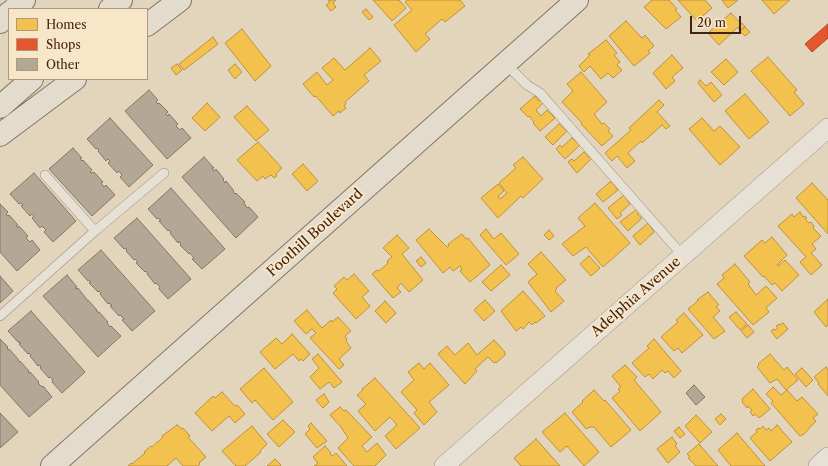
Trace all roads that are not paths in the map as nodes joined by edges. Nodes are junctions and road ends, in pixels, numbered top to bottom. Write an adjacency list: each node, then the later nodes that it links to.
1 (24, 0): 5 (main road)
2 (121, 0): 6 (main road)
3 (180, 0): 9 (main road)
4 (577, 0): 10 (main road, Foothill Boulevard)
5 (15, 8)
6 (111, 8)
7 (8, 15): 8 (main road)
8 (0, 22)
9 (148, 24)
10 (506, 64): 19 (lane); 22 (main road, Foothill Boulevard)
11 (31, 80): 13 (main road)
12 (74, 80): 15 (main road)
13 (0, 107)
14 (828, 128): 19 (street, Adelphia Avenue)
15 (0, 135)
16 (164, 173): 18 (lane)
17 (45, 175): 18 (lane)
18 (95, 231): 20 (lane)
19 (683, 256): 23 (street, Adelphia Avenue)
20 (0, 316)
21 (828, 457): 24 (street)
22 (52, 466)
23 (444, 466)
24 (818, 466)

